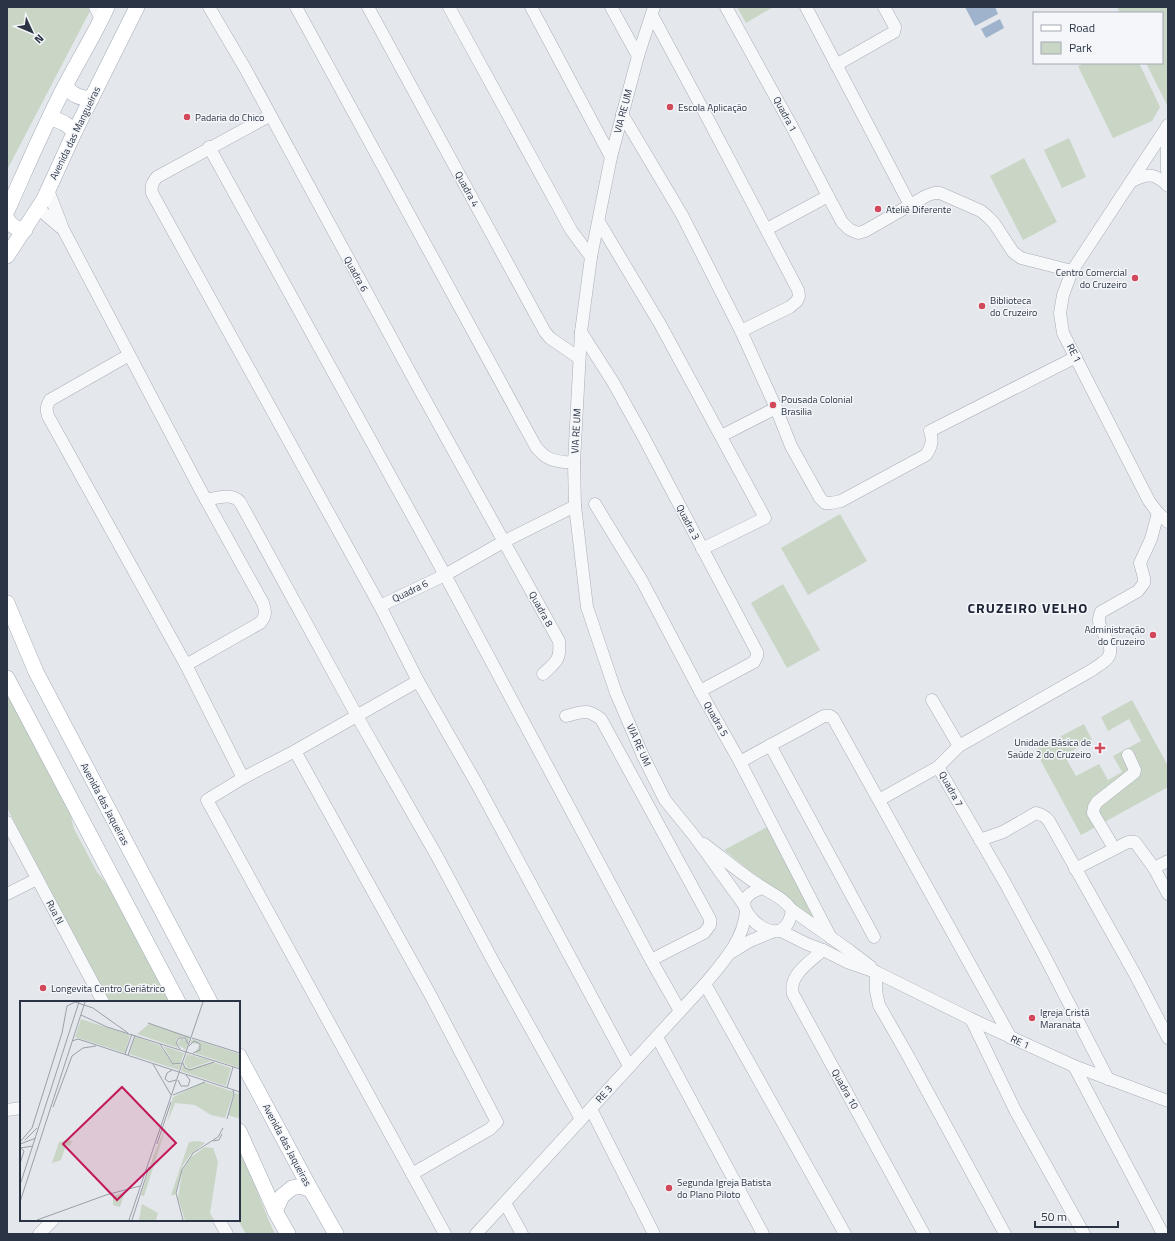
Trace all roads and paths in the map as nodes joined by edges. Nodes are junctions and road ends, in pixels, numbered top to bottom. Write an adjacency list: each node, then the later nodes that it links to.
1 (137, 7): 16 (main road, Avenida das Mangueiras)
2 (209, 7): 18 (street, Quadra 6)
3 (296, 7): 47 (street)
4 (368, 7): 44 (street, Quadra 4)
5 (449, 7): 38 (street)
6 (531, 7): 23 (street)
7 (611, 7): 13 (street)
8 (726, 7): 28 (street, Quadra 1)
9 (806, 7): 14 (street)
10 (884, 7): 14 (street)
11 (101, 11): 15 (main road)
12 (653, 11): 13 (street, VIA RE UM); 35 (street)
13 (638, 56): 17 (street, VIA RE UM)
14 (836, 65): 29 (street)
15 (65, 86): 16 (main road); 19 (main road)
16 (92, 98): 21 (main road, Avenida das Mangueiras)
17 (622, 114): 23 (street, VIA RE UM); 40 (street)
18 (270, 116): 22 (street); 55 (street, Quadra 6)
19 (50, 117): 21 (main road); 31 (main road)
20 (1168, 126): 24 (street, RE 1); 25 (street, RE 1)
21 (75, 132): 27 (main road, Avenida das Mangueiras)
22 (209, 148): 57 (street); 59 (street)
23 (611, 157): 33 (street, VIA RE UM)
24 (1132, 180): 26 (street); 39 (street, RE 1)
25 (1168, 181)
26 (1168, 186)
27 (48, 190): 30 (main road, Avenida das Mangueiras); 34 (street)
28 (828, 196): 29 (street, Quadra 1); 35 (street)
29 (910, 205): 39 (street)
30 (38, 208): 34 (street); 36 (main road, Avenida das Mangueiras)
31 (7, 210)
32 (7, 219): 36 (main road)
33 (599, 222): 38 (street, VIA RE UM); 46 (street)
34 (63, 229): 42 (street)
35 (767, 229): 40 (street)
36 (25, 230): 37 (main road, Avenida das Mangueiras)
37 (7, 256)
38 (591, 257): 41 (street, VIA RE UM)
39 (1072, 271): 43 (street, RE 1)
40 (741, 331): 45 (street)
41 (580, 332): 44 (street, VIA RE UM); 56 (street, Quadra 3)
42 (129, 354): 48 (street); 60 (street)
43 (1076, 357): 45 (street); 51 (street, RE 1)
44 (579, 358): 47 (street, VIA RE UM)
45 (776, 408): 46 (street)
46 (721, 436): 56 (street)
47 (574, 463): 50 (street, VIA RE UM)
48 (206, 500): 60 (street); 66 (street)
49 (595, 504): 64 (street, Quadra 5)
50 (575, 506): 55 (street, Quadra 6); 77 (street, VIA RE UM)
51 (1158, 513): 52 (street, RE 1); 54 (street, Quadra 7)
52 (1168, 522)
53 (1168, 526): 54 (street, Quadra 7)
54 (1151, 539): 69 (street, Quadra 7)
55 (503, 542): 57 (street, Quadra 6); 61 (street, Quadra 8)
56 (702, 549): 64 (street, Quadra 3)
57 (445, 575): 59 (street, Quadra 6); 94 (street)
58 (7, 603): 99 (main road, Avenida das Jaqueiras)
59 (380, 606): 63 (street)
60 (186, 665): 74 (street)
61 (543, 674)
62 (7, 678): 98 (main road)
63 (418, 681): 66 (street); 106 (street)
64 (700, 691): 72 (street, Quadra 5)
65 (932, 700): 69 (street)
66 (357, 716): 70 (street); 113 (street)
67 (566, 716): 94 (street)
68 (770, 745): 72 (street); 75 (street); 90 (street)
69 (959, 746): 73 (street, Quadra 7)
70 (295, 751): 74 (street); 115 (street)
71 (1128, 756): 79 (street)
72 (740, 762): 91 (street, Quadra 5)
73 (938, 767): 75 (street); 78 (street, Quadra 7)
74 (243, 778): 115 (street)
75 (879, 800): 103 (street)
76 (7, 822): 83 (street, Rua N)
77 (695, 837): 84 (street, VIA RE UM); 87 (street, VIA RE UM)
78 (980, 840): 82 (street); 108 (street, Quadra 7)
79 (1114, 848): 81 (street); 82 (street)
80 (1168, 860): 81 (street)
81 (1154, 868): 86 (street)
82 (1075, 869): 104 (street)
83 (37, 879): 85 (street); 97 (street, Rua N)
84 (763, 888): 87 (street); 88 (street)
85 (7, 894)
86 (1168, 894)
87 (745, 909): 89 (street); 93 (street, RE 3)
88 (792, 910): 89 (street); 91 (street, RE 1)
89 (776, 931): 92 (street, RE 1); 93 (street, RE 3)
90 (874, 937)
91 (831, 938): 95 (street, RE 1)
92 (823, 950): 95 (street, RE 1); 131 (street, Quadra 10)
93 (731, 952): 96 (street, RE 3)
94 (651, 960): 100 (street)
95 (876, 972): 101 (street, RE 1); 132 (street)
96 (706, 984): 100 (street, RE 3); 130 (street)
97 (102, 1001)
98 (177, 1001)
99 (209, 1001)
100 (680, 1011): 102 (street, RE 3)
101 (970, 1020): 103 (street, RE 1); 133 (street)
102 (657, 1037): 106 (street, RE 3); 129 (street)
103 (1011, 1038): 107 (street, RE 1)
104 (1168, 1038)
105 (240, 1058): 116 (main road, Avenida das Jaqueiras)
106 (629, 1066): 111 (street, RE 3)
107 (1074, 1066): 108 (street, RE 1); 134 (street)
108 (1108, 1079): 109 (street, RE 1)
109 (1168, 1101)
110 (20, 1108): 112 (street)
111 (591, 1109): 113 (street, RE 3); 128 (street)
112 (7, 1110)
113 (581, 1119): 117 (street, RE 3)
114 (240, 1133): 118 (main road)
115 (412, 1174): 125 (street)
116 (311, 1190): 118 (main road); 124 (main road, Avenida das Jaqueiras)
117 (505, 1203): 126 (street, RE 3); 127 (street)
118 (275, 1211): 123 (main road)
119 (52, 1221): 121 (street)
120 (220, 1221): 122 (street)
121 (39, 1234)
122 (226, 1234)
123 (288, 1234)
124 (336, 1234)
125 (445, 1234)
126 (476, 1234)
127 (522, 1234)
128 (654, 1234)
129 (764, 1234)
130 (845, 1234)
131 (924, 1234)
132 (1005, 1234)
133 (1084, 1234)
134 (1163, 1234)

